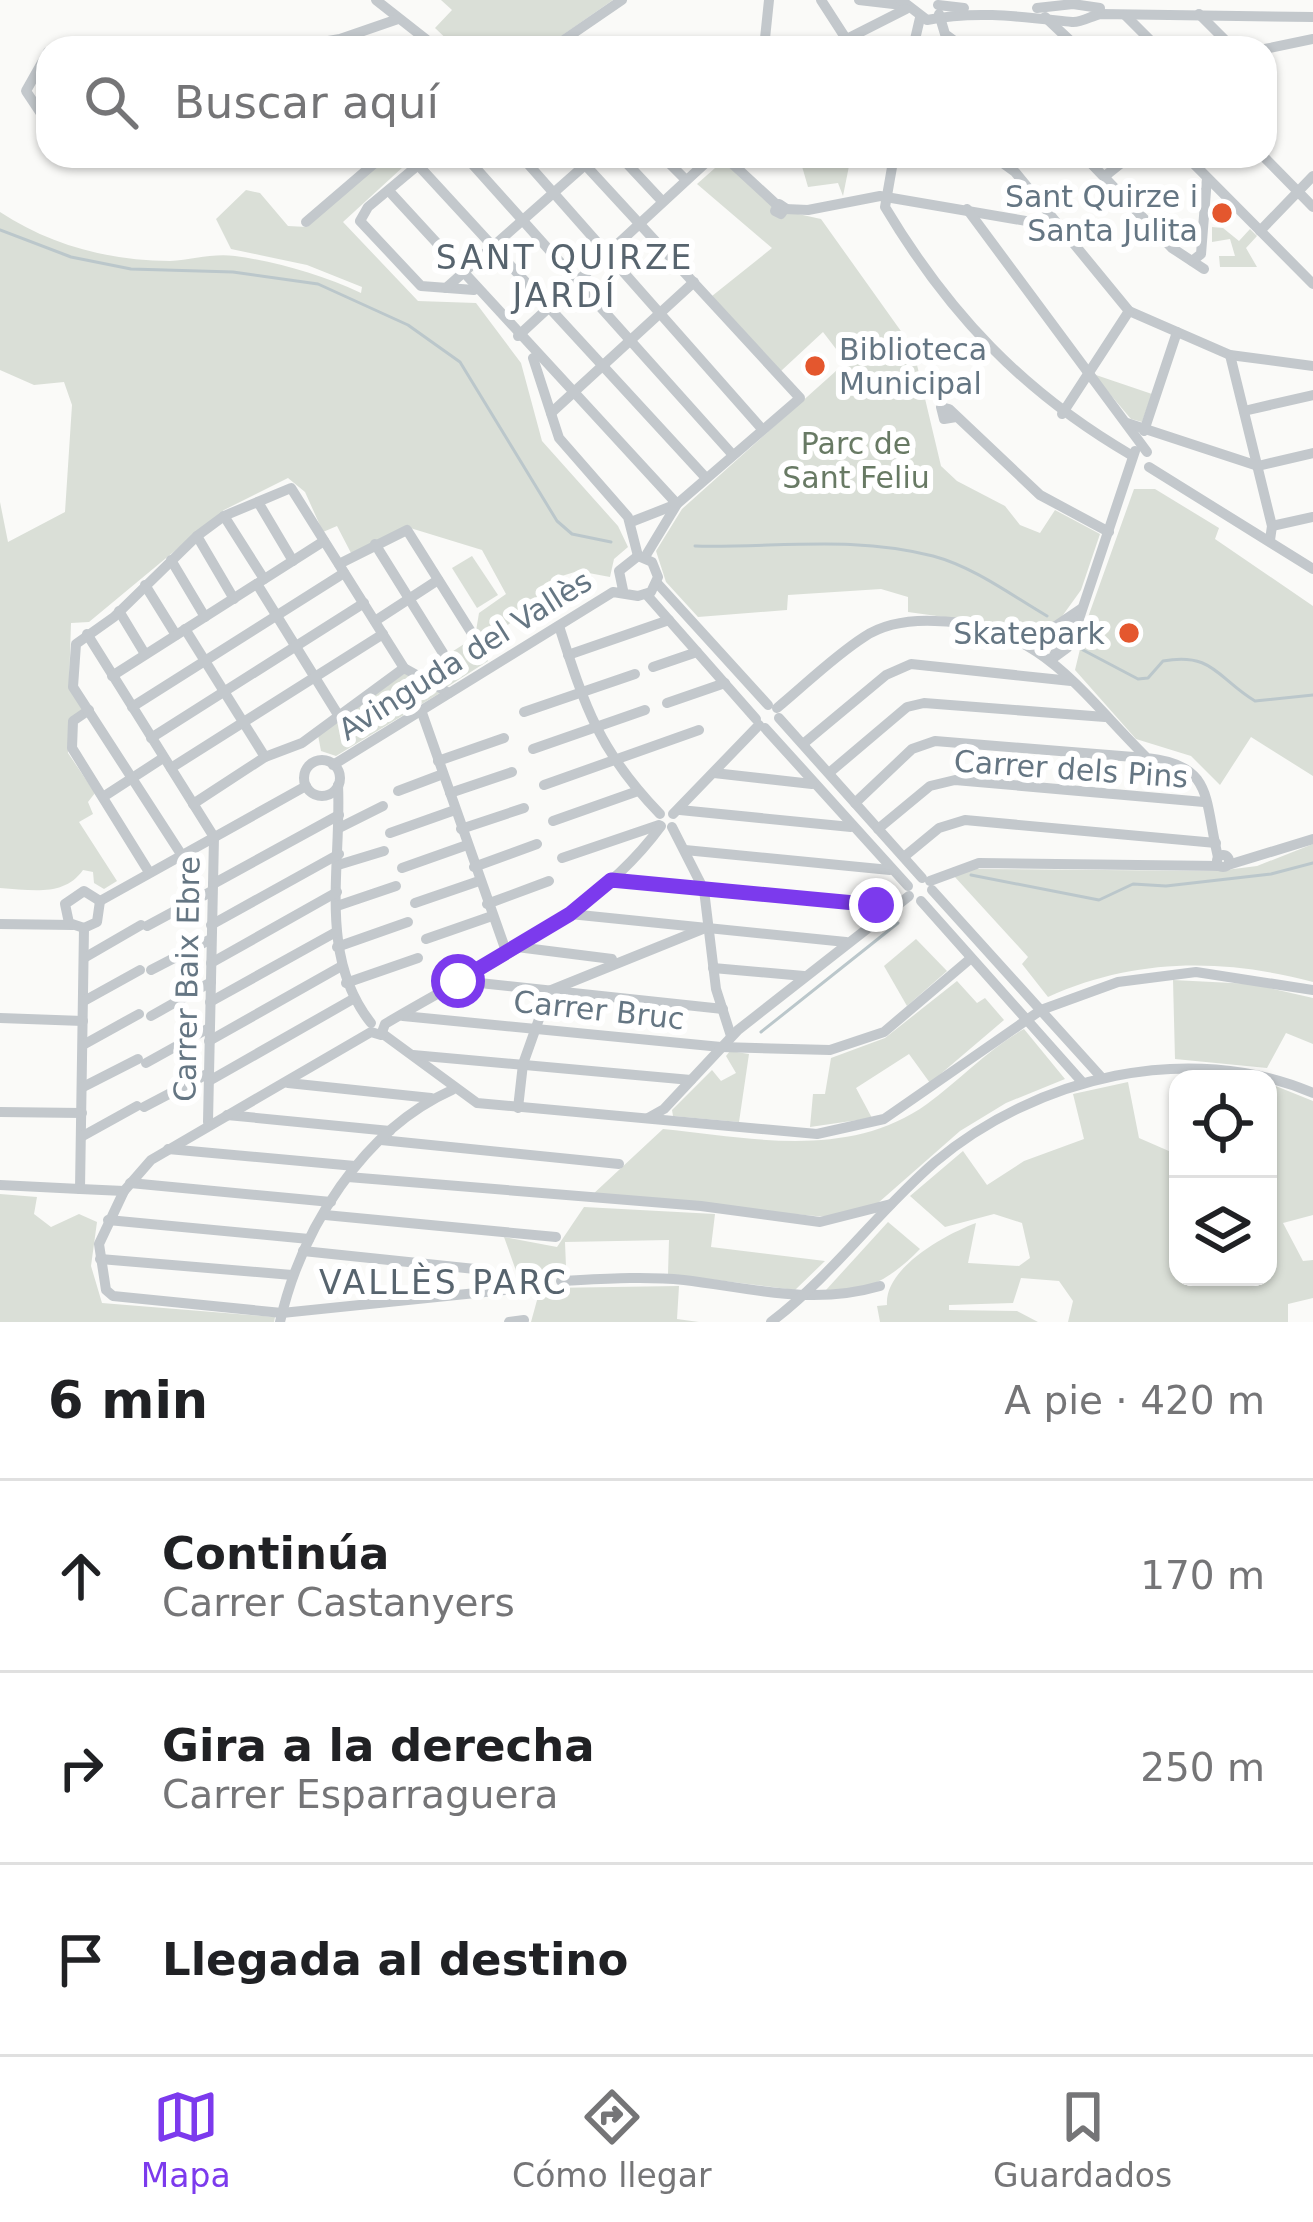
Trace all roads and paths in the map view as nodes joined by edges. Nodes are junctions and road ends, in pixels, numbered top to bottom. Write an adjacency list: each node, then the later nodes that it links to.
1 (376, 0): 15 (street)
2 (622, 0): 18 (street)
3 (769, 0): 19 (street)
4 (821, 0): 20 (street)
5 (859, 0): 7 (street)
6 (1164, 4): 9 (street); 10 (street)
7 (903, 5): 14 (street); 21 (street)
8 (937, 8): 9 (street); 12 (street); 14 (street); 23 (street)
9 (1075, 12): 12 (street); 13 (street)
10 (1313, 13): 11 (street)
11 (1199, 14): 13 (street); 26 (street)
12 (1042, 15): 24 (street)
13 (1125, 15): 25 (street)
14 (920, 18): 22 (street)
15 (398, 19): 16 (street); 17 (street)
16 (349, 36)
17 (421, 36)
18 (570, 36)
19 (765, 36)
20 (844, 36)
21 (860, 36)
22 (916, 36)
23 (948, 36)
24 (1064, 36)
25 (1146, 36)
26 (1221, 36)
27 (1313, 39): 28 (street)
28 (1277, 47)
29 (36, 75): 30 (street)
30 (36, 106)
31 (369, 168): 59 (street)
32 (416, 168): 52 (street)
33 (429, 168): 64 (street)
34 (475, 168): 60 (street)
35 (531, 168): 53 (street)
36 (574, 168): 53 (street)
37 (588, 168): 61 (street)
38 (631, 168): 56 (street)
39 (674, 168): 51 (street)
40 (700, 168): 51 (street)
41 (737, 168): 55 (street)
42 (892, 168): 55 (street)
43 (1010, 168): 62 (street)
44 (1097, 168): 48 (street)
45 (1115, 168): 48 (street)
46 (1197, 168): 50 (street)
47 (1275, 168): 54 (street)
48 (1105, 176): 66 (street)
49 (1313, 176): 54 (street)
50 (1207, 178): 63 (street); 66 (street)
51 (686, 181): 56 (street)
52 (389, 191): 68 (street); 72 (street)
53 (554, 192): 60 (street); 65 (street)
54 (1298, 192): 57 (street); 63 (street)
55 (886, 196): 58 (street); 88 (street)
56 (662, 201): 61 (street)
57 (1313, 207)
58 (968, 209): 62 (street); 83 (street)
59 (305, 223)
60 (521, 223): 64 (street); 69 (street)
61 (641, 224): 65 (street); 70 (street)
62 (1060, 227): 75 (street)
63 (1260, 232): 71 (street)
64 (493, 252): 68 (street); 74 (street)
65 (605, 256): 69 (street); 76 (street)
66 (1192, 261): 67 (street)
67 (1204, 269)
68 (462, 275): 72 (street); 73 (street)
69 (576, 282): 74 (street); 79 (street)
70 (694, 282): 76 (street); 91 (street)
71 (1313, 284)
72 (446, 288): 73 (street)
73 (477, 291): 78 (street)
74 (547, 309): 78 (street); 82 (street)
75 (1129, 311): 77 (street); 83 (street)
76 (660, 316): 79 (street); 91 (street)
77 (1177, 332): 80 (street); 92 (street)
78 (518, 336): 84 (street); 87 (street)
79 (632, 342): 82 (street); 94 (street)
80 (1230, 355): 81 (street); 86 (street)
81 (1313, 366)
82 (602, 370): 84 (street); 97 (street)
83 (1089, 376): 88 (street); 90 (street)
84 (572, 395): 87 (street); 99 (street)
85 (1313, 395): 86 (street)
86 (1244, 411): 96 (street)
87 (551, 413): 102 (street)
88 (1062, 414): 95 (street)
89 (956, 417): 103 (street)
90 (1125, 423): 92 (street); 95 (street)
91 (762, 429): 94 (street)
92 (1144, 429): 95 (street); 96 (street)
93 (1313, 453): 96 (street)
94 (732, 454): 97 (street)
95 (1138, 455): 103 (street); 104 (street)
96 (1258, 466): 104 (street)
97 (706, 478): 99 (street)
98 (258, 502): 100 (street); 106 (street); 110 (street)
99 (676, 504): 102 (street); 108 (street)
100 (224, 516): 105 (street); 114 (street)
101 (1313, 517): 104 (street)
102 (631, 522): 108 (street)
103 (1109, 532): 122 (street)
104 (1271, 533): 112 (street)
105 (196, 536): 109 (street); 119 (street)
106 (324, 541): 110 (street); 111 (street)
107 (375, 544): 111 (street); 113 (street); 120 (street)
108 (641, 557): 115 (street); 117 (street, Avinguda del Vallès)
109 (171, 560): 116 (street); 124 (street)
110 (293, 561): 114 (street)
111 (341, 568): 121 (street); 125 (street)
112 (1313, 569)
113 (438, 580): 120 (street); 132 (street)
114 (261, 582): 119 (street); 125 (street)
115 (657, 583): 118 (street); 157 (street)
116 (145, 585): 123 (street); 129 (street)
117 (623, 590): 118 (street, Avinguda del Vallès); 128 (street, Avinguda del Vallès)
118 (646, 595): 126 (street)
119 (234, 598): 124 (street)
120 (410, 598): 127 (street); 136 (street)
121 (364, 604): 127 (street); 134 (street)
122 (1081, 609): 133 (street); 135 (street); 140 (street)
123 (119, 611): 130 (street); 138 (street)
124 (205, 616): 129 (street)
125 (277, 616): 134 (street); 141 (street)
126 (669, 620): 137 (street); 139 (street)
127 (375, 621): 131 (street)
128 (559, 626): 139 (street); 151 (street, Avinguda del Vallès)
129 (180, 632): 138 (street); 141 (street)
130 (87, 634): 145 (street); 154 (street)
131 (383, 634): 143 (street); 146 (street)
132 (473, 635)
133 (1016, 636): 140 (street); 157 (street)
134 (296, 646): 146 (street); 149 (street)
135 (1067, 648): 140 (street); 147 (street)
136 (443, 652)
137 (697, 652): 142 (street); 148 (street)
138 (145, 654): 145 (street)
139 (568, 655): 150 (street)
140 (1052, 659): 147 (street)
141 (205, 661): 149 (street); 153 (street)
142 (653, 667)
143 (404, 668): 151 (street); 158 (street)
144 (635, 674): 150 (street)
145 (112, 676): 153 (street)
146 (316, 677): 158 (street); 161 (street)
147 (1073, 680): 160 (street); 168 (street)
148 (725, 683): 152 (street); 162 (street)
149 (224, 692): 161 (street); 166 (street)
150 (581, 692): 159 (street); 163 (street)
151 (449, 693): 155 (street, Avinguda del Vallès)
152 (667, 703)
153 (132, 707): 166 (street)
154 (88, 710): 183 (street); 192 (street)
155 (421, 710): 174 (street); 177 (street, Avinguda del Vallès)
156 (645, 710): 163 (street)
157 (775, 710): 162 (street); 162 (street); 168 (street)
158 (337, 712): 165 (street)
159 (524, 712)
160 (1105, 717): 172 (street); 181 (street)
161 (244, 722): 171 (street); 176 (street)
162 (760, 724): 180 (street); 184 (street)
163 (594, 727): 169 (street); 175 (street)
164 (699, 730): 175 (street)
165 (314, 733): 170 (street); 173 (street)
166 (151, 738): 176 (street)
167 (504, 738): 174 (street)
168 (803, 744): 181 (street)
169 (533, 749)
170 (286, 750): 171 (street); 178 (street)
171 (265, 757): 195 (street)
172 (1147, 758): 193 (street); 194 (street)
173 (320, 760): 177 (street); 178 (street)
174 (438, 761): 182 (street)
175 (611, 761): 186 (street); 189 (street)
176 (167, 763): 183 (street); 195 (street)
177 (333, 765): 185 (street)
178 (306, 769): 187 (street)
179 (512, 772): 190 (street)
180 (714, 773): 184 (street); 199 (street)
181 (829, 773): 194 (street)
182 (443, 775): 188 (street); 190 (street)
183 (133, 778): 192 (street); 212 (street)
184 (812, 784): 202 (street)
185 (338, 785): 191 (street); 200 (street)
186 (544, 785)
187 (306, 786): 191 (street); 206 (street)
188 (398, 791)
189 (638, 791): 199 (street); 201 (street)
190 (449, 793): 198 (street)
191 (321, 796): 200 (street)
192 (103, 797): 220 (street)
193 (1204, 802): 204 (street, Carrer dels Pins); 215 (street)
194 (855, 803): 204 (street)
195 (193, 804): 206 (street)
196 (383, 806): 200 (street)
197 (524, 808): 203 (street)
198 (455, 810): 203 (street); 205 (street)
199 (667, 819): 202 (street); 210 (street); 214 (street); 222 (street)
200 (339, 821): 216 (street); 226 (street)
201 (553, 821)
202 (851, 827): 219 (street)
203 (461, 829): 209 (street)
204 (878, 829): 213 (street)
205 (390, 832)
206 (214, 837): 212 (street); 226 (street, Carrer Baix Ebre)
207 (1313, 839): 215 (street)
208 (537, 844): 217 (street)
209 (466, 845): 217 (street); 218 (street)
210 (685, 850): 219 (street); 227 (street)
211 (384, 851): 216 (street)
212 (181, 854): 220 (street)
213 (904, 856): 215 (street); 224 (street)
214 (562, 858)
215 (1224, 858): 224 (street)
216 (338, 860): 228 (street); 240 (street)
217 (474, 867): 221 (street)
218 (402, 868)
219 (890, 869): 229 (street)
220 (149, 872): 230 (street)
221 (479, 880): 231 (street); 234 (street)
222 (611, 880): 227 (street); 235 (street)
223 (549, 881): 234 (street)
224 (928, 883): 229 (street); 229 (street); 263 (street)
225 (396, 886): 232 (street)
226 (212, 888): 240 (street, Carrer Baix Ebre); 246 (street)
227 (704, 890): 233 (street); 239 (street)
228 (338, 892): 232 (street); 250 (street)
229 (913, 895): 233 (street); 248 (street)
230 (100, 902): 238 (street); 238 (street)
231 (415, 903)
232 (337, 906): 241 (street)
233 (892, 906): 243 (street)
234 (490, 910): 242 (street); 245 (street)
235 (570, 914): 239 (street); 245 (street)
236 (408, 922): 244 (street)
237 (0, 924): 238 (street)
238 (78, 927): 246 (street)
239 (708, 928): 243 (street); 249 (street); 252 (street)
240 (211, 932): 250 (street, Carrer Baix Ebre); 260 (street)
241 (336, 932): 244 (street); 261 (street)
242 (427, 939)
243 (845, 942): 253 (street)
244 (337, 947): 251 (street)
245 (510, 949): 249 (street); 254 (street)
246 (84, 958): 260 (street)
247 (418, 958): 256 (street)
248 (970, 959): 266 (street); 271 (street, Carrer Bruc)
249 (617, 960): 258 (street)
250 (211, 963): 255 (street, Carrer Baix Ebre)
251 (340, 967): 256 (street); 270 (street)
252 (713, 968): 253 (street); 262 (street)
253 (803, 976): 271 (street)
254 (458, 981): 258 (street); 264 (street)
255 (211, 982): 261 (street, Carrer Baix Ebre); 272 (street)
256 (346, 983): 259 (street)
257 (1313, 990): 263 (street)
258 (549, 991): 262 (street); 268 (street)
259 (353, 999): 269 (street); 275 (street)
260 (84, 1001): 267 (street)
261 (210, 1002): 270 (street, Carrer Baix Ebre)
262 (723, 1009): 271 (street)
263 (1041, 1010): 266 (street); 276 (street)
264 (400, 1015): 268 (street, Carrer Bruc); 269 (street)
265 (0, 1018): 267 (street)
266 (1024, 1020): 279 (street); 291 (street)
267 (83, 1021): 272 (street)
268 (534, 1027): 271 (street, Carrer Bruc); 274 (street)
269 (378, 1028): 273 (street); 278 (street)
270 (209, 1034): 275 (street, Carrer Baix Ebre); 280 (street)
271 (726, 1041): 277 (street)
272 (83, 1045): 280 (street)
273 (409, 1055): 274 (street); 281 (street)
274 (523, 1064): 277 (street); 285 (street)
275 (209, 1077): 290 (street, Carrer Baix Ebre); 293 (street)
276 (1102, 1078): 279 (street); 282 (street)
277 (691, 1080): 284 (street)
278 (285, 1083): 283 (street); 288 (street)
279 (1084, 1083): 301 (street)
280 (82, 1087): 287 (street)
281 (452, 1090): 283 (street); 285 (street)
282 (1313, 1094)
283 (433, 1099): 292 (street)
284 (668, 1104): 289 (street); 291 (street)
285 (518, 1108): 289 (street)
286 (0, 1112): 287 (street)
287 (82, 1113): 293 (street)
288 (224, 1115): 290 (street); 292 (street)
289 (632, 1120): 291 (street)
290 (208, 1122): 294 (street)
291 (674, 1124)
292 (386, 1136): 295 (street); 296 (street)
293 (82, 1137): 299 (street)
294 (165, 1148): 296 (street); 298 (street)
295 (619, 1164)
296 (351, 1172): 300 (street); 301 (street)
297 (0, 1185): 299 (street)
298 (127, 1187): 299 (street); 300 (street); 303 (street)
299 (80, 1189)
300 (331, 1202): 302 (street)
301 (896, 1202): 312 (street)
302 (325, 1215): 304 (street); 305 (street)
303 (108, 1220): 305 (street); 306 (street)
304 (556, 1238)
305 (306, 1245): 307 (street); 308 (street)
306 (100, 1258): 308 (street); 313 (street)
307 (476, 1269)
308 (292, 1275): 313 (street)
309 (561, 1281): 312 (street)
310 (880, 1286): 312 (street)
311 (534, 1287): 313 (street)
312 (802, 1298): 316 (street)
313 (281, 1317)
314 (524, 1320): 315 (street)
315 (509, 1322)
316 (772, 1322)

